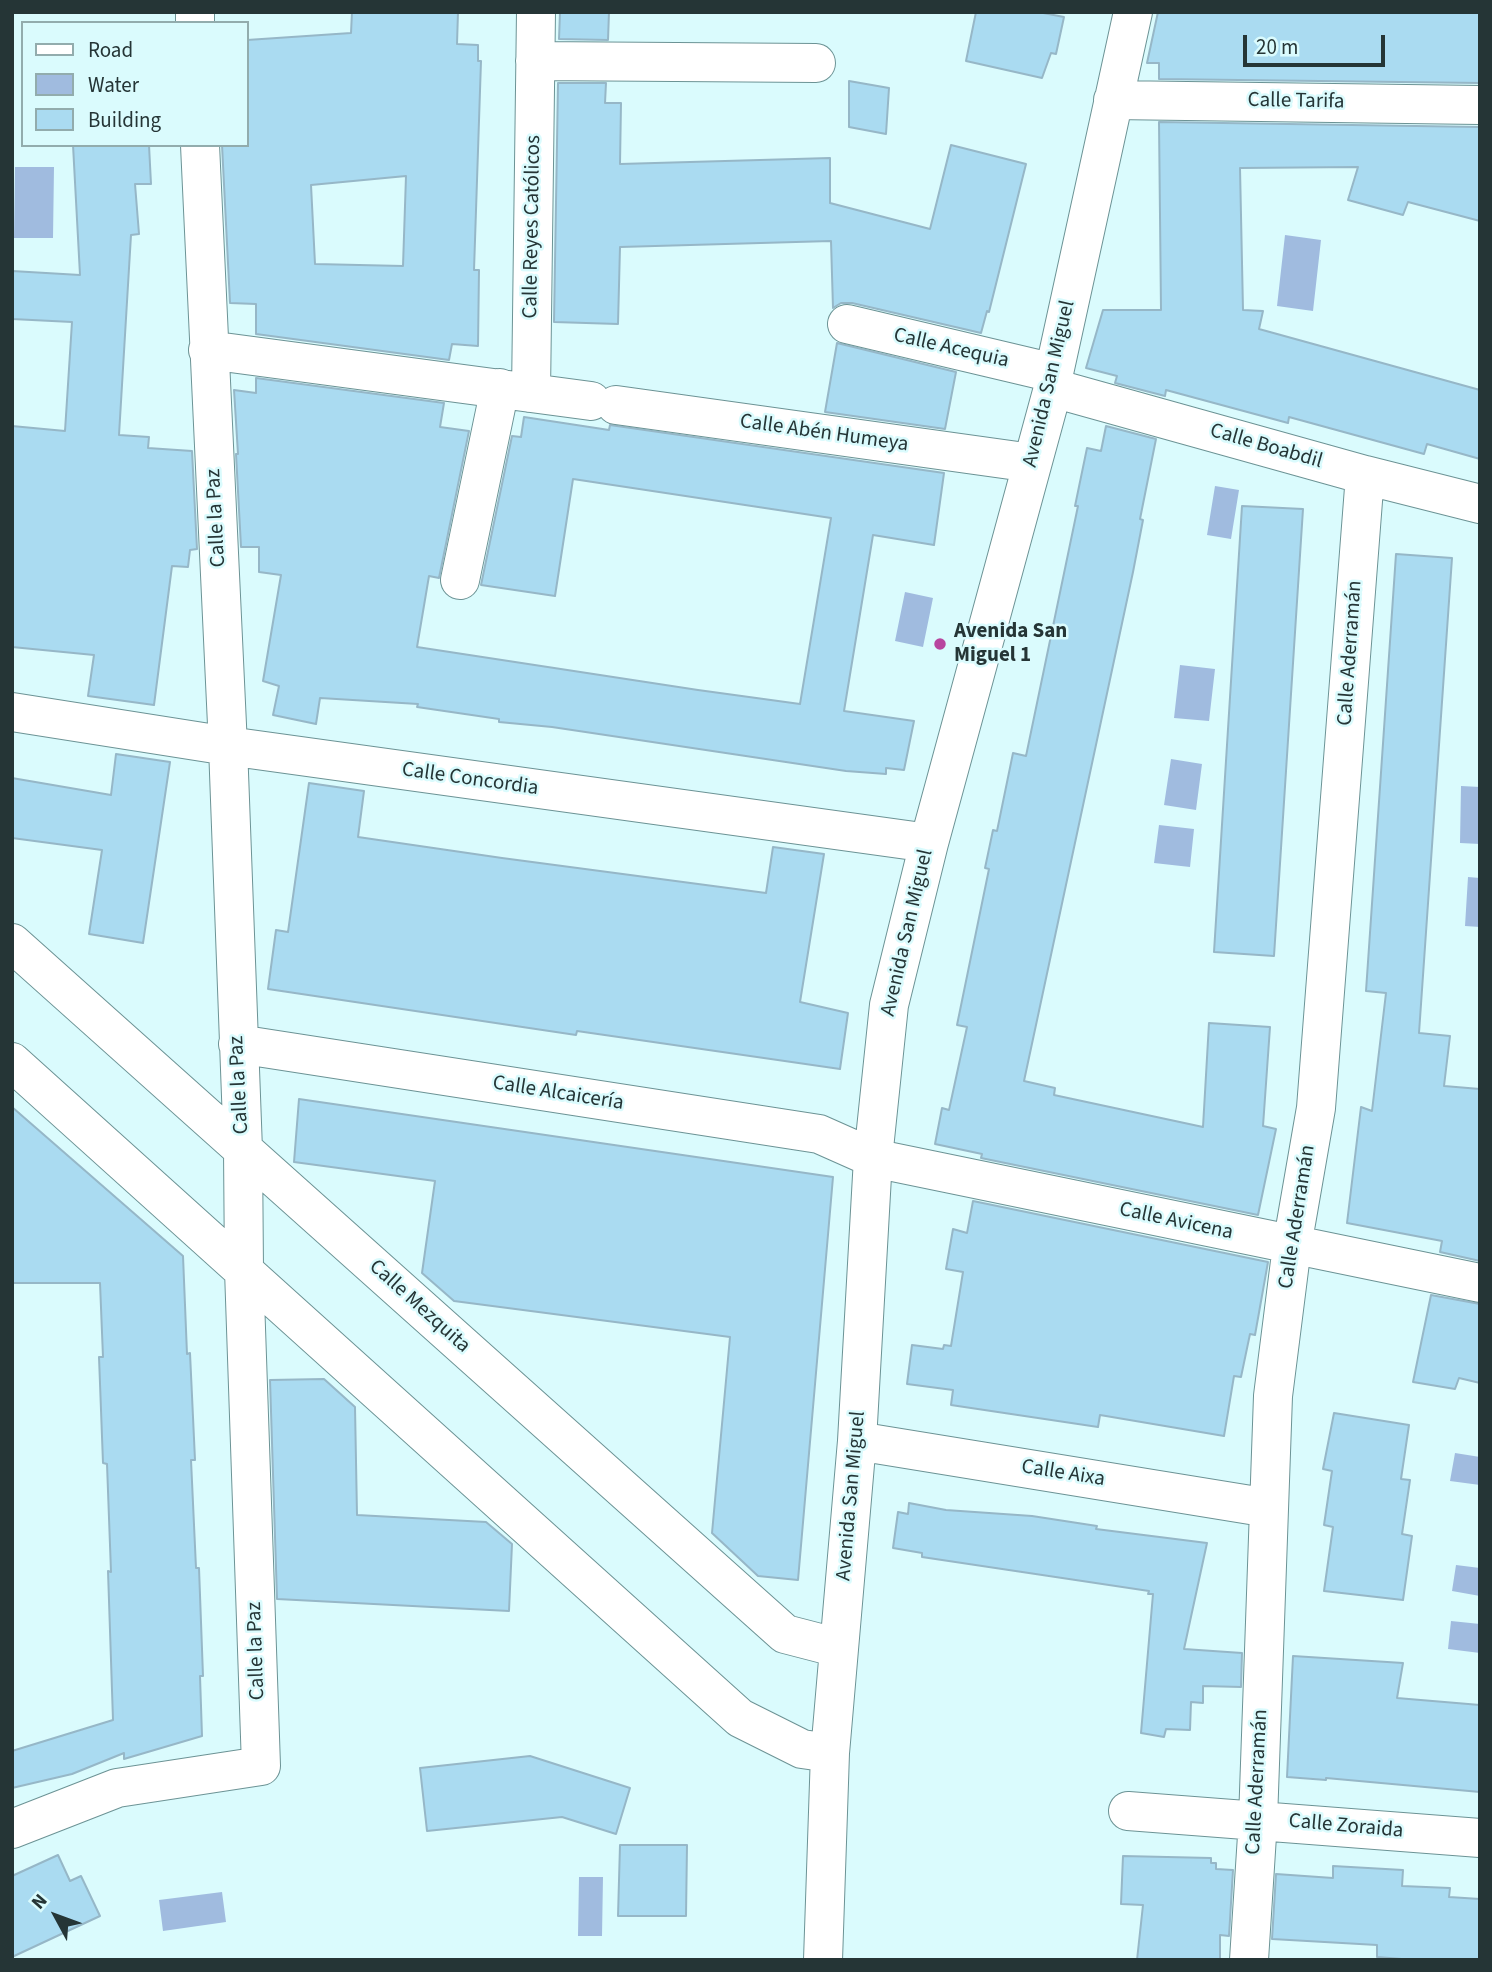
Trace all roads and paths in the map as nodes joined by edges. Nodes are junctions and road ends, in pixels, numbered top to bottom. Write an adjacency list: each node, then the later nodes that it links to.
1 (536, 12): 3 (street, Calle Reyes Católicos)
2 (1133, 12): 5 (street, Avenida San Miguel)
3 (535, 61): 4 (street); 11 (street, Calle Reyes Católicos)
4 (816, 63)
5 (1113, 100): 6 (street, Calle Tarifa); 10 (street, Avenida San Miguel)
6 (1480, 105)
7 (200, 147): 9 (street, Calle la Paz)
8 (847, 324): 10 (street, Calle Acequia)
9 (208, 350): 11 (street, Calle Abén Humeya); 17 (street, Calle la Paz)
10 (1053, 380): 12 (street, Avenida San Miguel); 13 (street, Calle Boabdil)
11 (515, 390): 12 (street, Calle Abén Humeya); 15 (street, Calle Reyes Católicos)
12 (1032, 463): 18 (street, Avenida San Miguel)
13 (1365, 475): 14 (street, Calle Boabdil); 24 (street, Calle Aderramán)
14 (1480, 504)
15 (460, 580)
16 (12, 712): 17 (street, Calle Concordia)
17 (228, 746): 18 (street, Calle Concordia); 20 (street, Calle la Paz)
18 (929, 844): 23 (street, Avenida San Miguel)
19 (12, 943): 22 (street, Calle Mezquita)
20 (238, 1044): 22 (street, Calle la Paz); 23 (street, Calle Alcaicería)
21 (12, 1062): 25 (street)
22 (243, 1150): 25 (street, Calle la Paz); 29 (street, Calle Mezquita)
23 (873, 1158): 24 (street, Calle Avicena); 27 (street, Avenida San Miguel)
24 (1292, 1246): 26 (street, Calle Avicena); 28 (street, Calle Aderramán)
25 (244, 1270): 30 (street); 33 (street, Calle la Paz)
26 (1480, 1283)
27 (857, 1441): 28 (street, Calle Aixa); 29 (street, Avenida San Miguel)
28 (1269, 1508): 32 (street, Calle Aderramán)
29 (839, 1648): 30 (street, Avenida San Miguel)
30 (830, 1753): 35 (street, Avenida San Miguel)
31 (1128, 1811): 32 (street, Calle Zoraida)
32 (1258, 1820): 34 (street, Calle Zoraida); 36 (street, Calle Aderramán)
33 (12, 1829)
34 (1480, 1838)
35 (823, 1960)
36 (1249, 1960)

